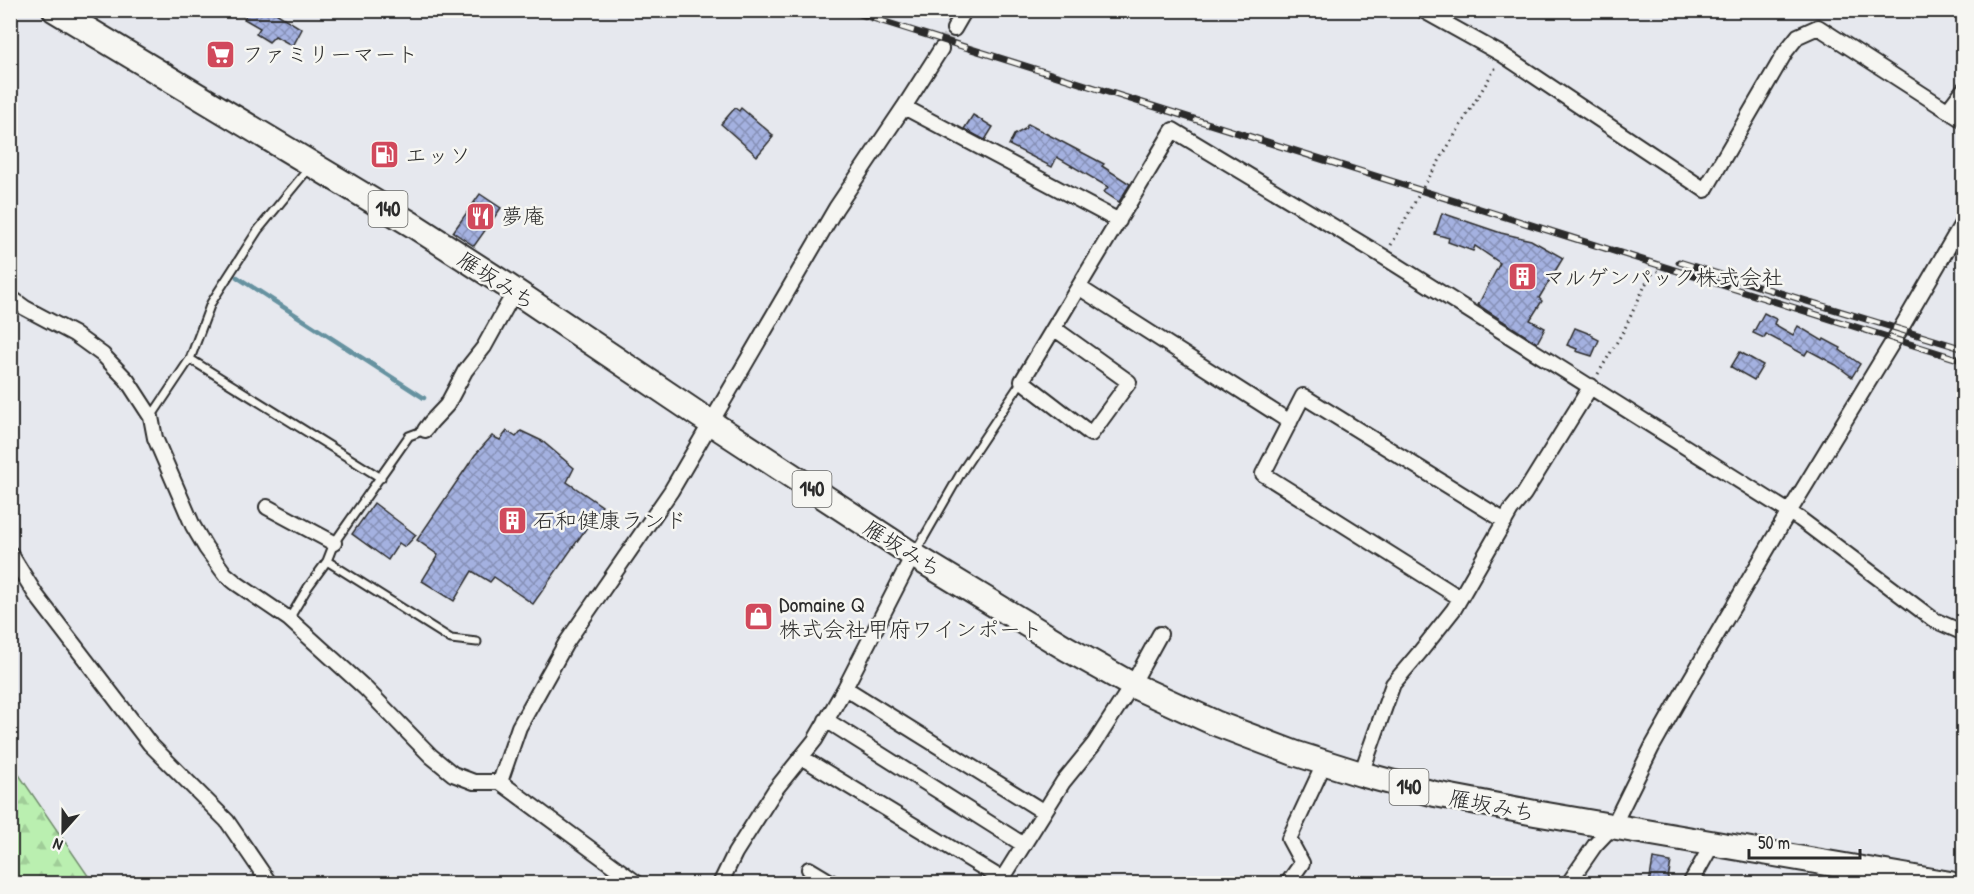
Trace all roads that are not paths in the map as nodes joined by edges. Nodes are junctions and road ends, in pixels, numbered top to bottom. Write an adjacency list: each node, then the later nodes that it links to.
1 (55, 10): 10 (highway, 雁坂みち / 140)
2 (965, 10): 4 (street)
3 (1422, 10): 8 (street)
4 (954, 28)
5 (941, 49): 7 (street)
6 (1964, 89): 8 (street)
7 (904, 107): 12 (street); 22 (street)
8 (1948, 110): 9 (street)
9 (1964, 121)
10 (313, 164): 14 (highway, 雁坂みち / 140); 17 (lane)
11 (1964, 220): 26 (street)
12 (1119, 221): 13 (street); 19 (street)
13 (1080, 288): 16 (street); 21 (street)
14 (515, 291): 22 (highway, 雁坂みち / 140); 23 (street)
15 (10, 297): 20 (street)
16 (1055, 329): 18 (street); 18 (street)
17 (190, 359): 20 (lane); 24 (lane)
18 (1022, 381): 30 (lane)
19 (1591, 386): 26 (street); 27 (street)
20 (152, 417): 33 (street)
21 (1290, 422): 27 (street); 32 (street)
22 (711, 423): 30 (highway, 雁坂みち / 140); 43 (street)
23 (425, 430): 24 (lane)
24 (381, 478): 28 (lane)
25 (267, 507): 28 (street)
26 (1789, 512): 34 (street); 45 (street)
27 (1505, 521): 32 (street)
28 (334, 543): 31 (lane)
29 (10, 553): 50 (street)
30 (914, 555): 37 (highway, 雁坂みち / 140); 38 (street)
31 (327, 561): 33 (lane); 36 (lane)
32 (1460, 598): 42 (street)
33 (289, 619): 43 (street)
34 (1964, 633)
35 (1160, 634): 37 (street)
36 (477, 642)
37 (1132, 684): 41 (highway, 雁坂みち / 140); 44 (street)
38 (845, 687): 39 (street); 44 (street)
39 (826, 720): 40 (street); 47 (street)
40 (801, 758): 49 (street); 52 (street)
41 (1324, 764): 42 (highway, 雁坂みち / 140); 54 (street)
42 (1361, 774): 45 (highway, 雁坂みち / 140)
43 (500, 782): 51 (street)
44 (1044, 812): 47 (street)
45 (1613, 826): 46 (highway, 雁坂みち / 140); 55 (street)
46 (1713, 843): 56 (street); 57 (highway, 雁坂みち / 140)
47 (1024, 845): 49 (street)
48 (809, 868): 53 (street)
49 (1001, 881)
50 (270, 884)
51 (638, 884)
52 (720, 884)
53 (834, 884)
54 (1287, 884)
55 (1568, 884)
56 (1690, 884)
57 (1950, 884)

